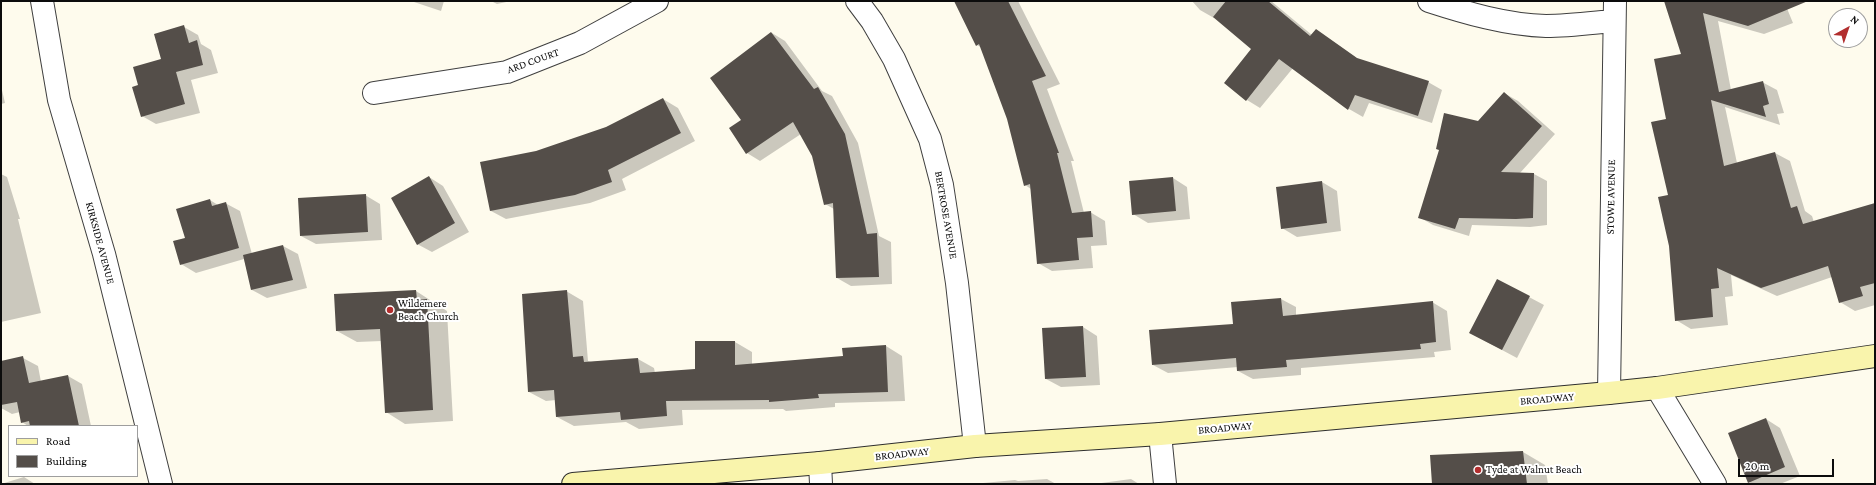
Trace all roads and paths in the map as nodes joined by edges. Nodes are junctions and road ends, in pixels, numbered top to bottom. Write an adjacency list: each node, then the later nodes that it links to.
1 (42, 1): 13 (street, KIRKSIDE AVENUE)
2 (657, 1): 6 (street, ARD COURT)
3 (857, 1): 11 (street, BERTROSE AVENUE)
4 (1429, 1): 5 (street)
5 (1614, 11): 9 (street, STOWE AVENUE)
6 (374, 93)
7 (1875, 356): 8 (street, BROADWAY)
8 (1657, 388): 9 (street, BROADWAY); 16 (street)
9 (1609, 393): 10 (street, BROADWAY)
10 (1160, 434): 11 (street, BROADWAY); 15 (street)
11 (974, 446): 12 (street, BROADWAY)
12 (821, 474): 14 (street, BROADWAY)
13 (161, 484)
14 (573, 484)
15 (1165, 484)
16 (1715, 484)

